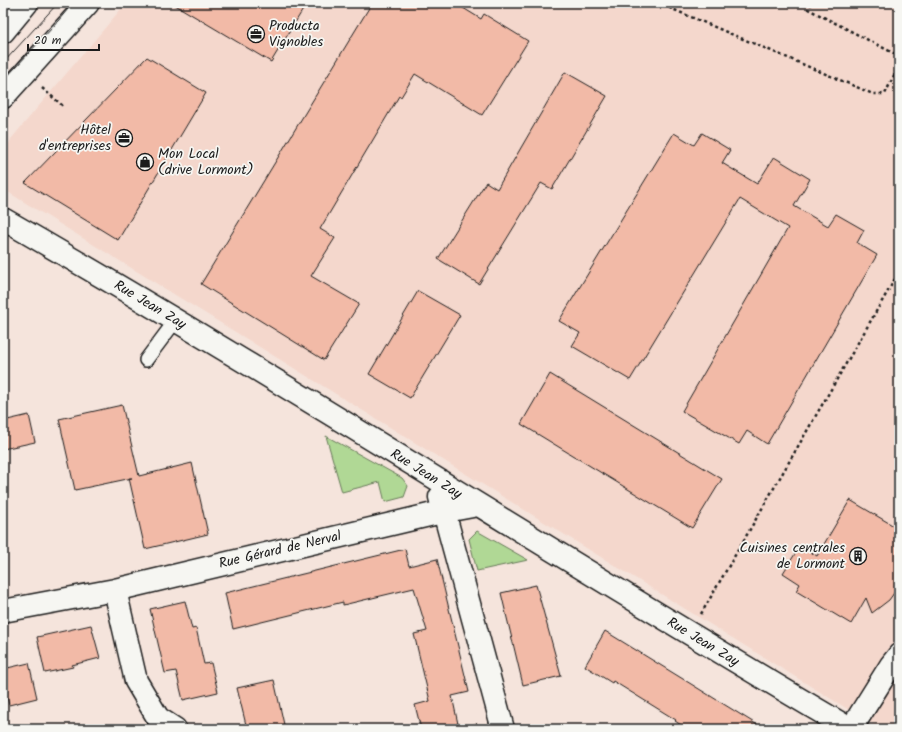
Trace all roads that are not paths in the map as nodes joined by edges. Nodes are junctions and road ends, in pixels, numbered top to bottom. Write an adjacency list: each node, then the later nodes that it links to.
1 (27, 3): 3 (street)
2 (88, 3): 4 (street)
3 (3, 32)
4 (3, 97)
5 (3, 219): 6 (street, Rue Jean Zay)
6 (176, 320): 7 (lane); 8 (street, Rue Jean Zay)
7 (146, 360)
8 (434, 479): 9 (street, Rue Jean Zay); 10 (street)
9 (478, 506): 10 (street, Rue Gérard de Nerval); 16 (street, Rue Jean Zay)
10 (446, 511): 11 (street, Rue Gérard de Nerval); 15 (street)
11 (115, 590): 12 (street, Rue Gérard de Nerval); 14 (street)
12 (3, 611)
13 (899, 655): 16 (street, Rue Jean Zay)
14 (175, 729)
15 (503, 729)
16 (851, 729)

